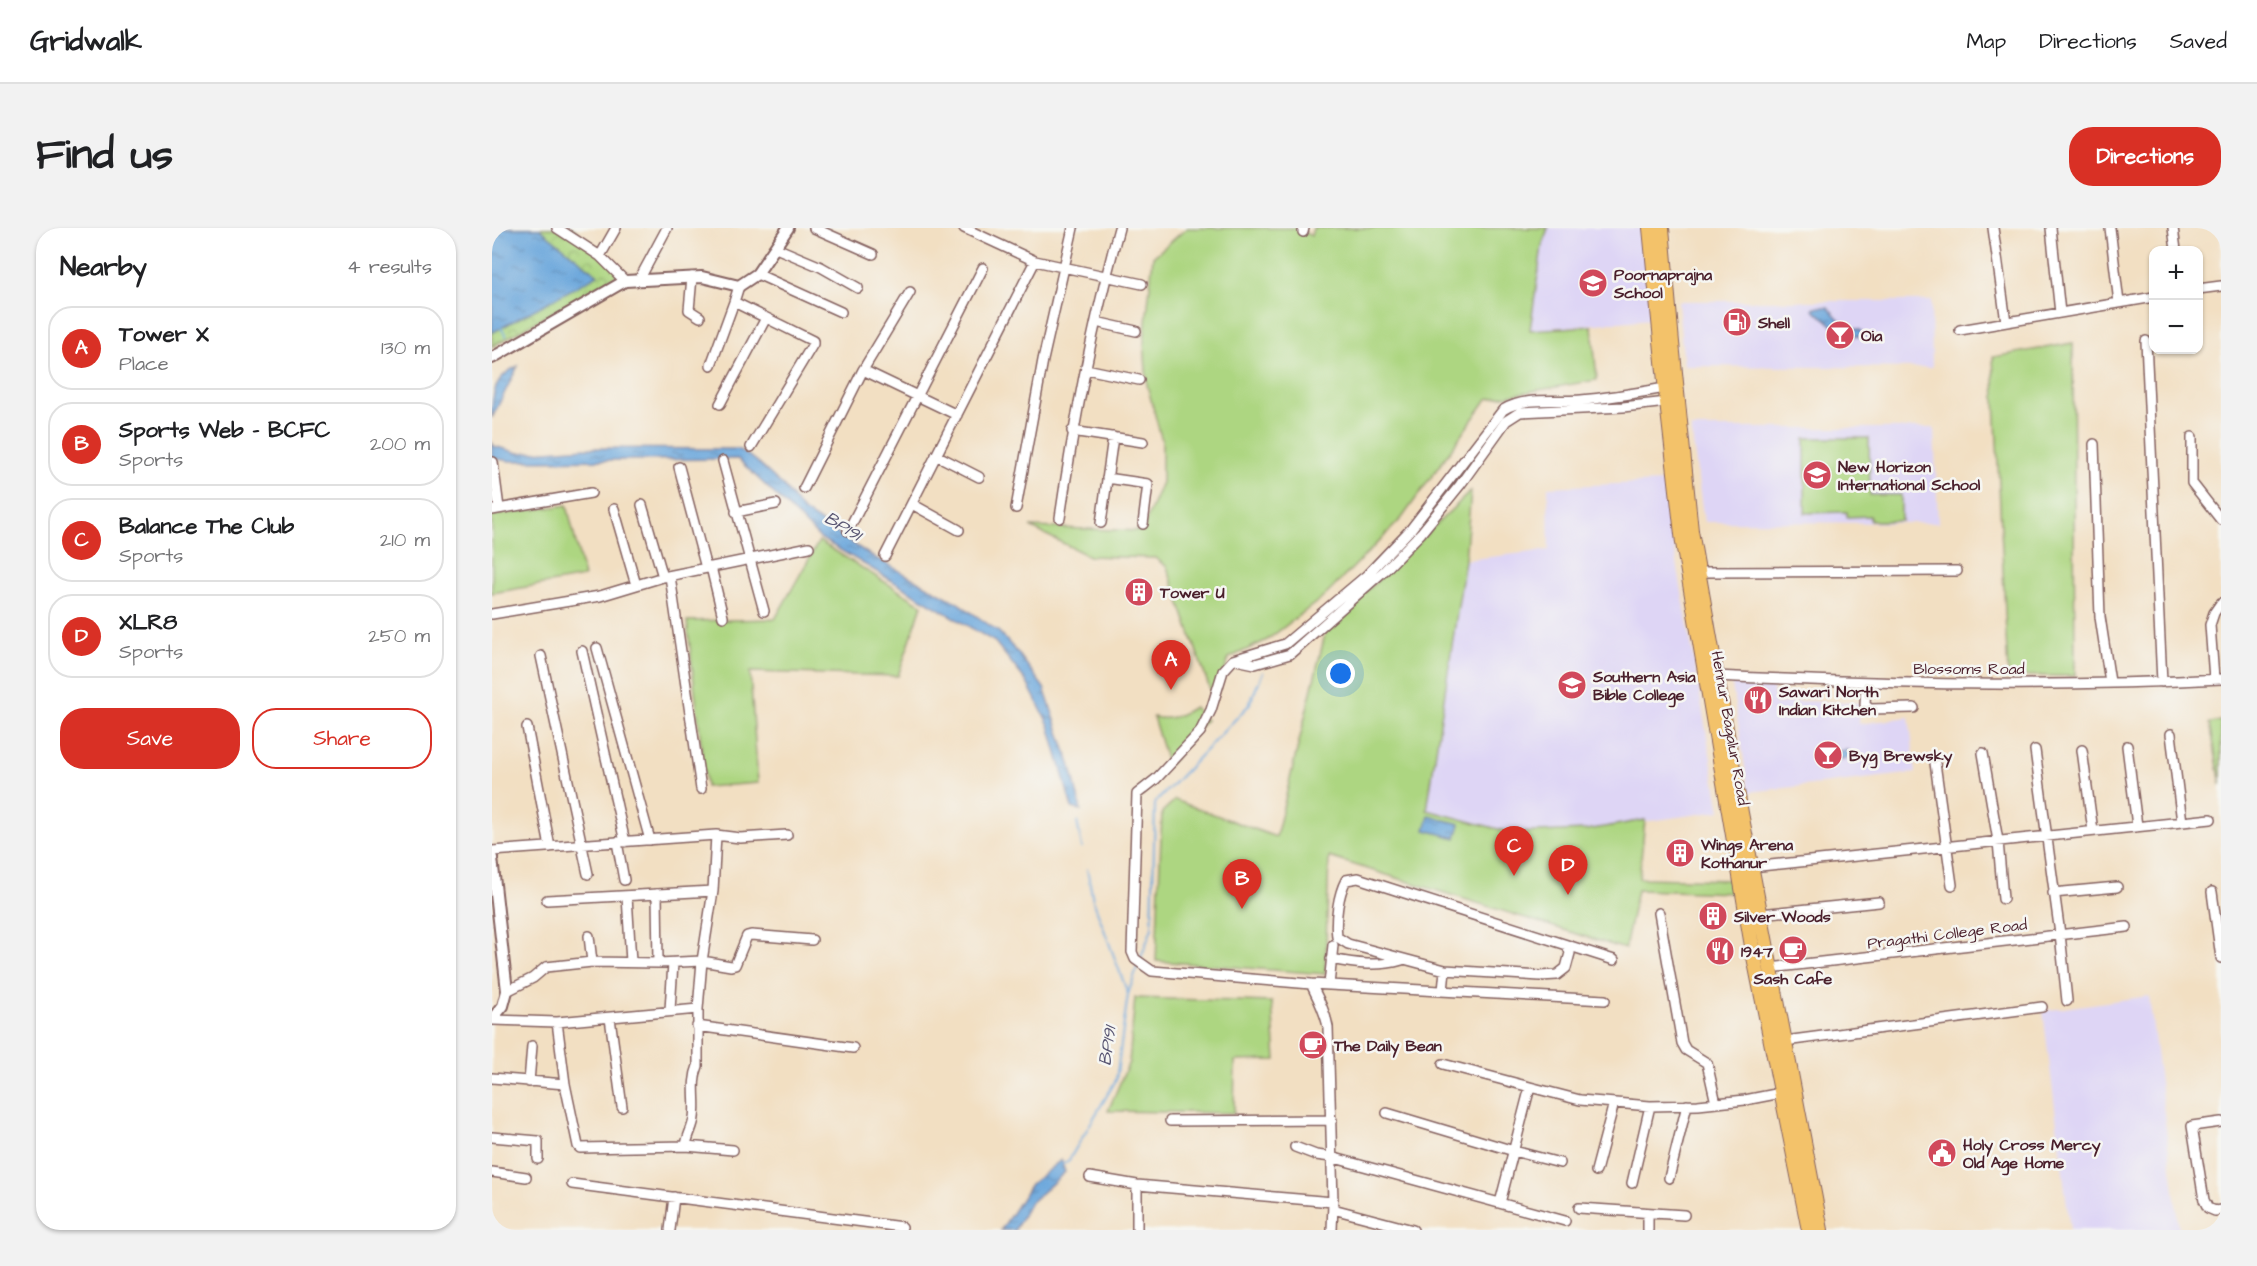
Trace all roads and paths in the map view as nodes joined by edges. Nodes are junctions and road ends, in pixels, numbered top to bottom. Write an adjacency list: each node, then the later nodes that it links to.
1 (616, 228): 17 (street)
2 (667, 228): 24 (street)
3 (788, 228): 15 (street)
4 (813, 228): 16 (street)
5 (964, 228): 18 (street)
6 (1072, 228): 20 (street)
7 (1119, 228): 23 (street)
8 (1993, 228): 40 (street)
9 (2051, 228): 36 (street)
10 (2110, 228): 34 (street)
11 (2173, 228): 14 (street)
12 (564, 230): 17 (street)
13 (1656, 232): 49 (main road, Hennur Bagalur Road); 88 (main road, Hennur Bagalur Road)
14 (2175, 246)
15 (776, 248): 21 (street); 29 (street)
16 (873, 254)
17 (600, 256): 25 (street)
18 (1035, 261): 20 (street); 53 (street)
19 (983, 268): 50 (street)
20 (1063, 269): 23 (street); 73 (street)
21 (757, 274): 27 (street); 35 (street)
22 (692, 277): 24 (street); 27 (street); 37 (street)
23 (1106, 278): 26 (street); 39 (street)
24 (639, 280): 25 (street)
25 (625, 281): 44 (street)
26 (1142, 284)
27 (739, 286): 33 (street)
28 (2221, 286): 30 (street)
29 (858, 288)
30 (2203, 288)
31 (910, 292): 47 (street)
32 (2149, 298): 34 (street)
33 (734, 302): 38 (street); 45 (street)
34 (2119, 303): 36 (street)
35 (841, 312)
36 (2060, 313): 40 (street)
37 (700, 317)
38 (766, 318): 52 (street); 61 (street)
39 (1096, 322): 42 (street); 46 (street)
40 (2006, 322): 41 (street)
41 (1960, 330)
42 (1136, 331)
43 (2146, 341): 103 (street)
44 (492, 358)
45 (711, 364)
46 (1086, 369): 48 (street); 54 (street)
47 (863, 370): 50 (street); 68 (street)
48 (1139, 380)
49 (1665, 388): 51 (main road, Hennur Bagalur Road); 57 (street)
50 (919, 395): 53 (street); 82 (street)
51 (1666, 402): 60 (street); 95 (main road, Hennur Bagalur Road)
52 (720, 404)
53 (957, 415): 62 (street)
54 (1072, 431): 55 (street); 77 (street)
55 (1113, 437): 58 (street); 67 (street)
56 (2192, 437): 78 (street)
57 (1480, 439): 60 (street); 99 (street)
58 (1143, 442)
59 (2094, 444): 102 (street)
60 (1488, 446): 99 (street)
61 (751, 447)
62 (936, 455): 66 (street); 71 (street)
63 (723, 460): 76 (street)
64 (494, 462): 74 (street)
65 (679, 466): 86 (street)
66 (979, 477)
67 (1107, 478): 79 (street); 80 (street)
68 (804, 488)
69 (591, 493): 74 (street)
70 (776, 504): 76 (street)
71 (912, 504): 81 (street); 84 (street)
72 (642, 505): 89 (street)
73 (1016, 508)
74 (495, 509)
75 (614, 509): 90 (street)
76 (736, 512): 85 (street)
77 (1060, 518)
78 (2221, 520)
79 (1101, 523)
80 (1143, 524)
81 (959, 530)
82 (848, 531)
83 (808, 547): 85 (street)
84 (885, 556)
85 (751, 559): 86 (street); 92 (street)
86 (708, 568): 89 (street); 94 (street)
87 (1957, 571): 88 (street)
88 (1698, 572): 95 (main road, Hennur Bagalur Road)
89 (667, 577): 90 (street); 113 (street)
90 (636, 585): 93 (street)
91 (2221, 603): 101 (street)
92 (764, 611)
93 (492, 614)
94 (723, 617)
95 (1705, 646): 100 (main road, Hennur Bagalur Road); 182 (main road, Hennur Bagalur Road)
96 (597, 648): 121 (street)
97 (582, 651): 123 (street)
98 (541, 656): 124 (street)
99 (1233, 660): 161 (street)
100 (1716, 676): 104 (street, Blossoms Road); 129 (main road, Hennur Bagalur Road)
101 (2217, 679): 103 (street, Blossoms Road)
102 (2110, 682): 103 (street, Blossoms Road); 104 (street, Blossoms Road)
103 (2162, 682)
104 (1866, 683): 105 (street)
105 (1914, 708)
106 (527, 727): 126 (street)
107 (2171, 734): 115 (street)
108 (2127, 746): 116 (street)
109 (2035, 750): 120 (street)
110 (2082, 750): 117 (street)
111 (1983, 753): 122 (street)
112 (1935, 763): 125 (street)
113 (701, 789)
114 (2211, 819): 115 (street)
115 (2182, 822): 116 (street)
116 (2137, 826): 117 (street)
117 (2093, 831): 120 (street)
118 (716, 835): 119 (street); 121 (street); 134 (street)
119 (787, 835)
120 (2045, 836): 122 (street); 136 (street)
121 (650, 840): 123 (street)
122 (1998, 841): 125 (street); 139 (street)
123 (621, 842): 124 (street); 131 (street)
124 (581, 845): 126 (street); 130 (street)
125 (1946, 846): 129 (street); 132 (street)
126 (550, 847): 127 (street)
127 (492, 851)
128 (492, 865): 163 (street)
129 (1751, 867): 143 (main road, Hennur Bagalur Road)
130 (588, 874)
131 (624, 880)
132 (1952, 885)
133 (2117, 887): 136 (street)
134 (713, 891): 137 (street); 154 (street)
135 (2212, 892): 150 (street)
136 (2053, 893): 145 (street)
137 (657, 894): 138 (street); 157 (street)
138 (627, 896): 140 (street); 156 (street)
139 (2003, 899)
140 (548, 900)
141 (1879, 903): 143 (street)
142 (1659, 913): 184 (street)
143 (1760, 914): 159 (main road, Hennur Bagalur Road)
144 (2127, 927): 145 (street, Pragathi College Road)
145 (2060, 934): 159 (street, Pragathi College Road); 166 (street)
146 (589, 936): 155 (street)
147 (812, 940): 154 (street)
148 (1332, 945): 151 (street)
149 (1566, 945): 152 (street); 153 (street); 160 (street)
150 (2221, 958)
151 (1331, 959): 152 (street); 162 (street)
152 (1404, 959): 160 (street)
153 (1614, 960)
154 (702, 961): 158 (street); 168 (street)
155 (592, 962): 156 (street); 163 (street)
156 (631, 963): 157 (street)
157 (658, 963): 158 (street)
158 (674, 963): 169 (street)
159 (1770, 968): 174 (main road, Hennur Bagalur Road)
160 (1445, 970): 164 (street)
161 (1311, 984): 162 (street); 189 (street)
162 (1329, 985): 164 (street)
163 (507, 991): 171 (street)
164 (1443, 991): 165 (street)
165 (1605, 1000)
166 (2067, 1001)
167 (2042, 1007): 174 (street)
168 (698, 1009): 169 (street); 173 (street)
169 (670, 1010): 170 (street)
170 (610, 1018): 172 (street); 187 (street)
171 (492, 1020): 172 (street)
172 (557, 1022): 180 (street)
173 (697, 1026): 176 (street); 193 (street)
174 (1785, 1041): 223 (main road, Hennur Bagalur Road)
175 (532, 1046): 179 (street)
176 (853, 1048)
177 (1443, 1064): 181 (street)
178 (492, 1078): 179 (street)
179 (529, 1082): 180 (street)
180 (565, 1084): 193 (street)
181 (1530, 1087): 183 (street); 196 (street)
182 (1781, 1093): 184 (street); 222 (main road, Hennur Bagalur Road)
183 (1614, 1102): 186 (street); 200 (street)
184 (1716, 1103): 185 (street)
185 (1687, 1105): 186 (street); 204 (street)
186 (1650, 1106): 205 (street)
187 (622, 1107)
188 (1386, 1113): 196 (street)
189 (1332, 1120): 190 (street); 197 (street)
190 (1170, 1121)
191 (2221, 1122): 212 (street)
192 (492, 1137): 198 (street)
193 (686, 1146): 195 (street)
194 (1295, 1147): 197 (street)
195 (733, 1150)
196 (1515, 1152): 199 (street); 209 (street)
197 (1331, 1157): 209 (street); 210 (street)
198 (538, 1159)
199 (1560, 1163)
200 (1596, 1171)
201 (492, 1172): 202 (street)
202 (526, 1177)
203 (1089, 1177): 207 (street)
204 (1669, 1178)
205 (1632, 1183)
206 (572, 1184): 208 (street)
207 (1137, 1185): 210 (street); 218 (street)
208 (674, 1197): 216 (street); 217 (street)
209 (1500, 1203): 215 (street)
210 (1333, 1205): 219 (street); 220 (street)
211 (1579, 1208): 213 (street)
212 (2221, 1210)
213 (1648, 1214): 214 (street); 221 (street)
214 (1684, 1215)
215 (1565, 1221)
216 (902, 1227)
217 (670, 1230)
218 (1137, 1230)
219 (1332, 1230)
220 (1413, 1230)
221 (1648, 1230)
222 (1809, 1230)
223 (1821, 1230)

